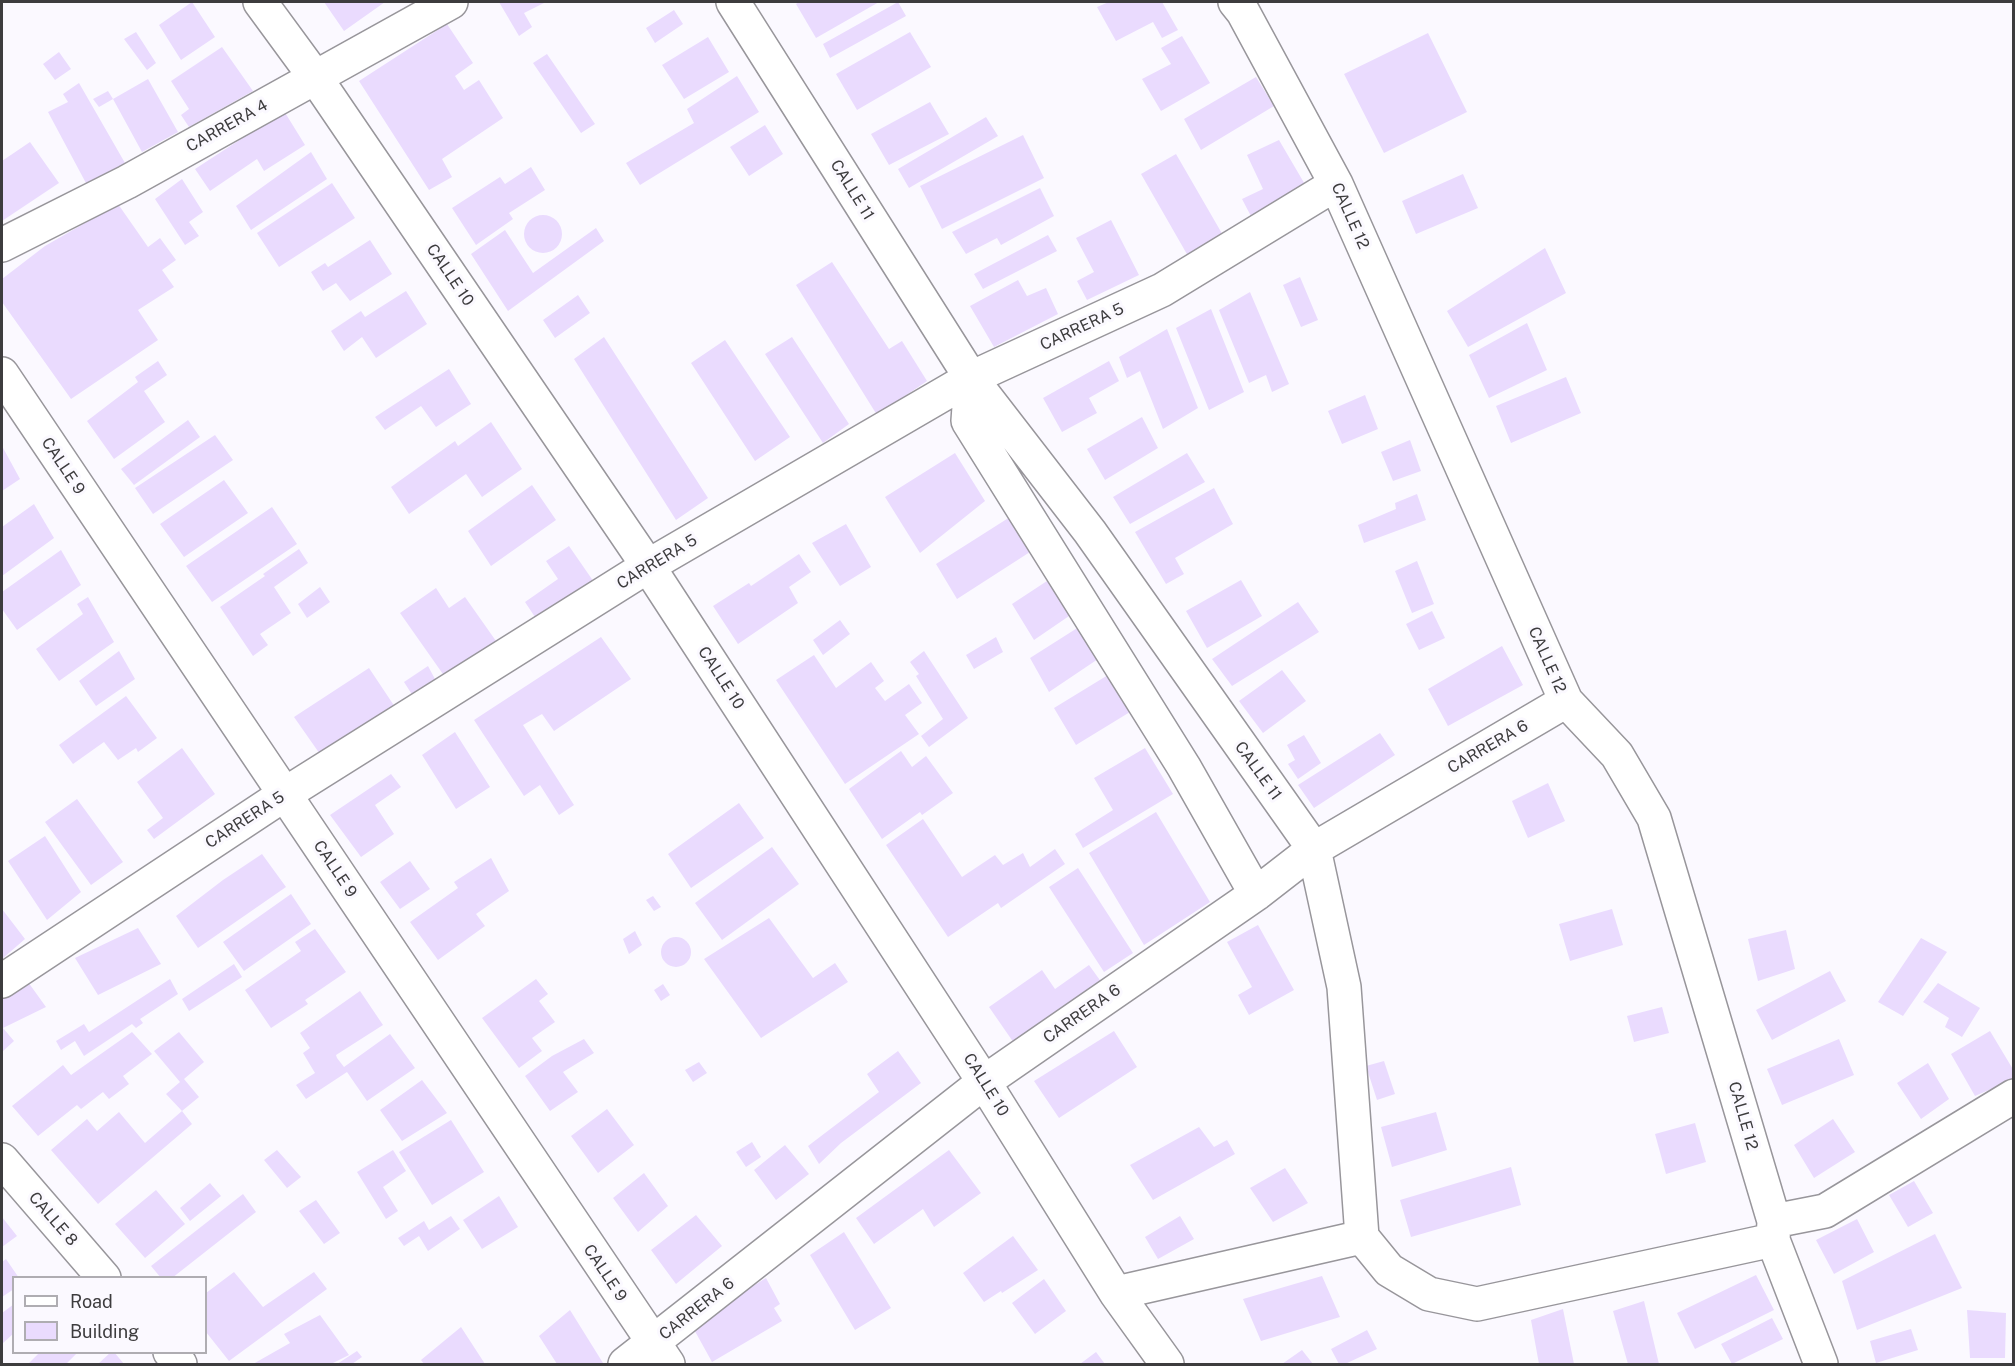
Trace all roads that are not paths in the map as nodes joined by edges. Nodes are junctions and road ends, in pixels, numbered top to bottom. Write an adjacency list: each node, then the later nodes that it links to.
1 (260, 2): 5 (street, CALLE 10)
2 (451, 2): 5 (street, CARRERA 4)
3 (733, 2): 9 (street, CALLE 11)
4 (1235, 2): 6 (street, CALLE 12)
5 (315, 77): 7 (street, CARRERA 4); 10 (street, CALLE 10)
6 (1336, 184): 9 (street, CARRERA 5); 11 (street, CALLE 12)
7 (2, 245)
8 (2, 374): 12 (street, CALLE 9)
9 (970, 378): 10 (street, CARRERA 5); 13 (street, CALLE 11); 14 (street)
10 (648, 566): 12 (street, CARRERA 5); 16 (street, CALLE 10)
11 (1566, 701): 13 (street, CARRERA 6); 19 (street, CALLE 12)
12 (285, 794): 15 (street, CARRERA 5); 23 (street, CALLE 9)
13 (1314, 849): 14 (street, CARRERA 6); 20 (street, CALLE 11)
14 (1256, 894): 16 (street, CARRERA 6)
15 (2, 981)
16 (984, 1082): 22 (street, CALLE 10); 23 (street, CARRERA 6)
17 (2013, 1096): 19 (street)
18 (2, 1160): 21 (street, CALLE 8)
19 (1773, 1230): 20 (street); 26 (street, CALLE 12)
20 (1362, 1237): 22 (street)
21 (102, 1276)
22 (1116, 1293): 25 (street, CALLE 10)
23 (660, 1354): 24 (street, CARRERA 6)
24 (625, 1365)
25 (1167, 1365)
26 (1821, 1365)

